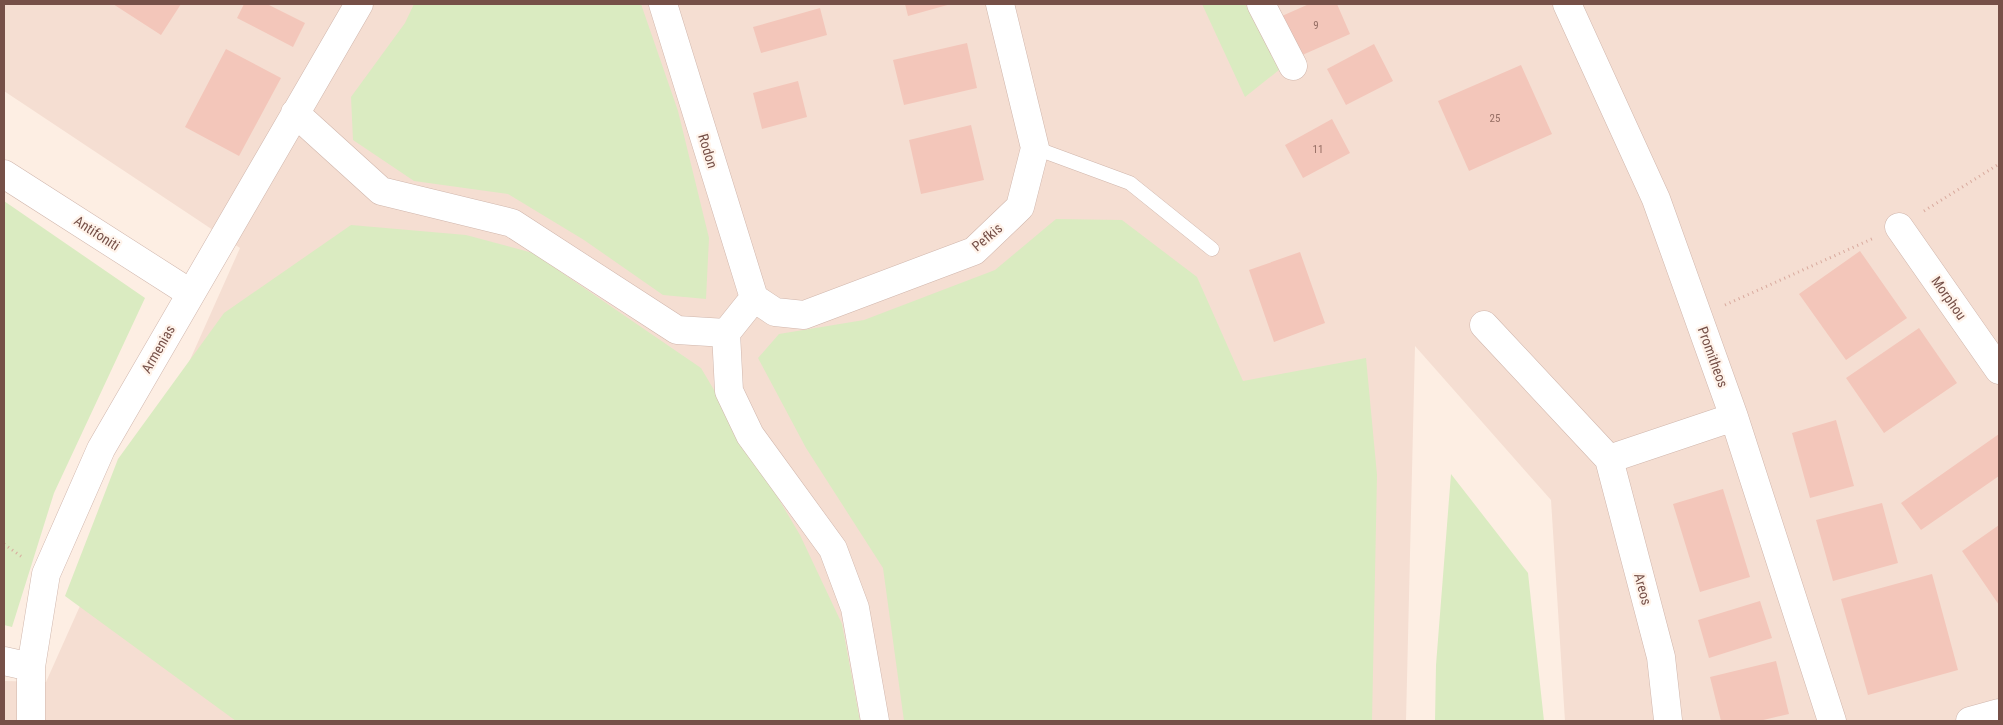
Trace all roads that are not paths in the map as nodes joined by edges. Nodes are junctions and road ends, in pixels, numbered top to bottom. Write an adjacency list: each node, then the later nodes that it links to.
1 (359, 4): 7 (street, Armenias)
2 (663, 4): 13 (street, Rodon)
3 (1000, 4): 8 (street, Pefkis)
4 (1261, 4): 6 (street)
5 (1567, 4): 17 (street, Promitheos)
6 (1293, 66)
7 (295, 113): 12 (street, Armenias); 15 (street)
8 (1035, 148): 11 (lane); 13 (street, Pefkis)
9 (4, 174): 12 (street, Antifoniti)
10 (1898, 227): 16 (street, Morphou)
11 (1212, 249)
12 (190, 293): 20 (street, Armenias)
13 (754, 298): 15 (street)
14 (1484, 325): 18 (street, Areos)
15 (726, 332): 24 (street)
16 (1999, 370)
17 (1734, 417): 18 (street); 25 (street, Promitheos)
18 (1609, 459): 22 (street, Areos)
19 (4, 661): 20 (street)
20 (31, 667): 23 (street, Armenias)
21 (1999, 712): 26 (street)
22 (1668, 720)
23 (31, 721)
24 (875, 721)
25 (1832, 721)
26 (1970, 721)

